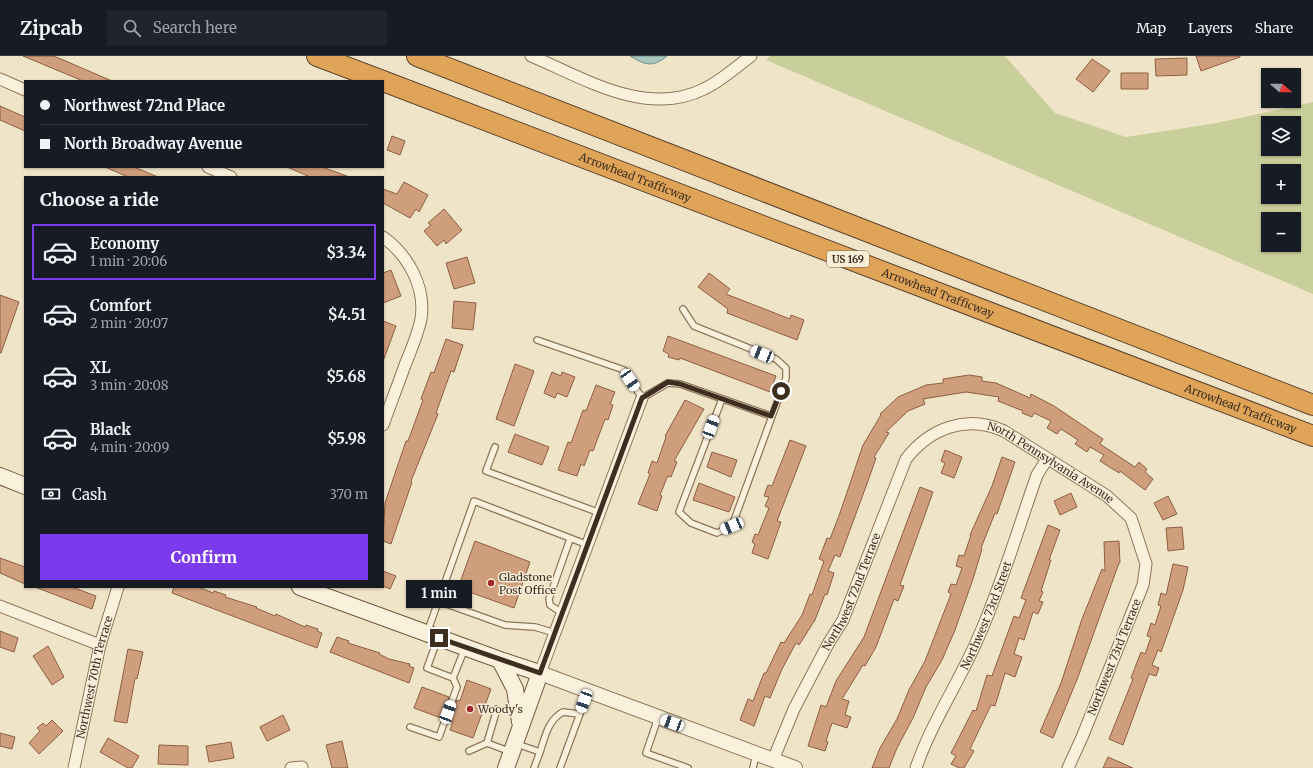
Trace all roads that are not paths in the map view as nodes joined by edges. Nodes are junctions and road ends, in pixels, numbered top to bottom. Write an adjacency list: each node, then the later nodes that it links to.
1 (317, 56): 7 (highway, Arrowhead Trafficway / US 169)
2 (417, 56): 17 (highway)
3 (531, 56): 5 (street)
4 (751, 56): 5 (street)
5 (545, 59)
6 (0, 79): 9 (street)
7 (380, 80)
8 (384, 81): 21 (highway, Arrowhead Trafficway / US 169)
9 (24, 90)
10 (210, 168): 11 (street)
11 (229, 176)
12 (384, 238): 19 (street)
13 (683, 309): 18 (lane)
14 (537, 340): 15 (lane)
15 (642, 398): 16 (lane); 26 (street)
16 (722, 399): 18 (lane); 18 (lane)
17 (1313, 405)
18 (771, 416)
19 (384, 422)
20 (936, 432): 23 (street, North Pennsylvania Avenue); 54 (street, Northwest 72nd Terrace)
21 (1313, 436)
22 (495, 447): 26 (lane)
23 (1048, 459): 28 (street, North Pennsylvania Avenue); 62 (street, Northwest 73rd Street)
24 (0, 476): 25 (main road)
25 (24, 486)
26 (600, 513): 29 (street)
27 (570, 539): 29 (lane); 33 (lane); 35 (lane)
28 (1140, 544): 63 (street, Northwest 73rd Terrace)
29 (588, 545): 35 (street)
30 (118, 588): 38 (street, Northwest 70th Terrace)
31 (306, 588): 32 (main road)
32 (322, 591): 37 (main road)
33 (438, 601): 36 (lane); 37 (lane)
34 (0, 606): 38 (street)
35 (562, 613): 36 (street)
36 (555, 633): 41 (street)
37 (433, 636): 39 (main road); 42 (lane)
38 (100, 645): 55 (street, Northwest 70th Terrace)
39 (465, 647): 40 (main road); 42 (lane)
40 (500, 660): 41 (main road); 47 (main road)
41 (540, 673): 43 (street); 47 (main road)
42 (453, 678): 48 (lane)
43 (588, 691): 45 (lane); 46 (street)
44 (497, 710): 49 (lane)
45 (580, 714): 52 (lane); 58 (lane)
46 (658, 718): 53 (street); 59 (lane)
47 (521, 726): 50 (main road)
48 (410, 727)
49 (487, 743): 50 (lane); 51 (lane)
50 (513, 748): 52 (lane); 56 (main road)
51 (469, 751)
52 (540, 752): 57 (lane)
53 (756, 753): 54 (street); 60 (lane)
54 (773, 760): 61 (street)
55 (74, 768)
56 (506, 768)
57 (534, 768)
58 (560, 768)
59 (688, 768)
60 (753, 768)
61 (795, 768)
62 (916, 768)
63 (1068, 768)

